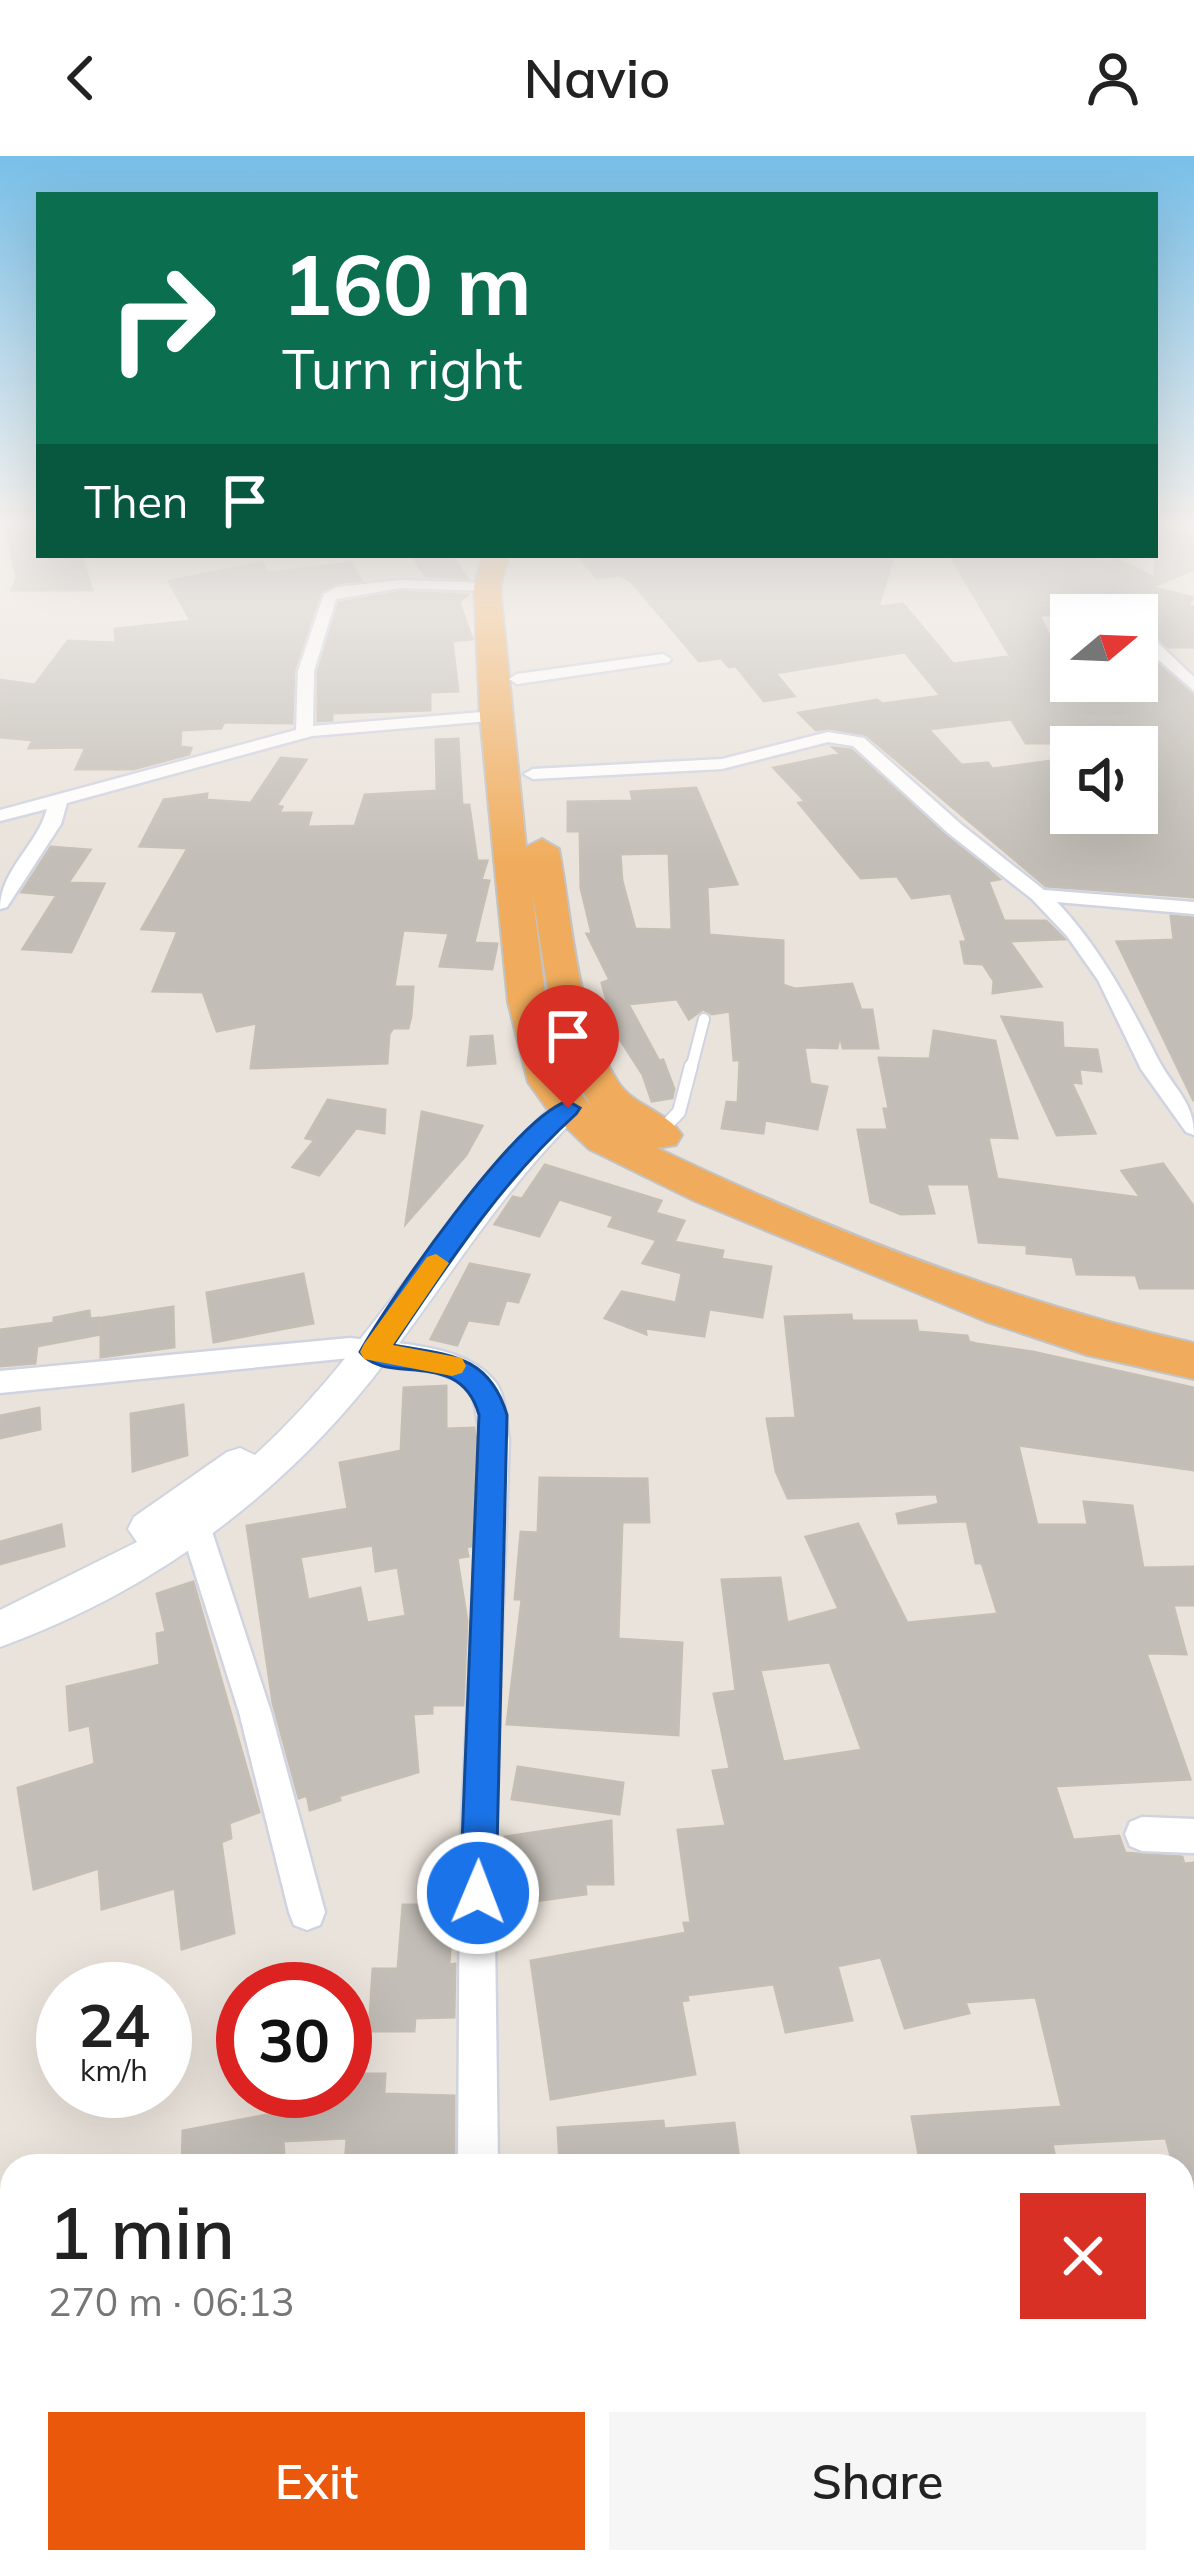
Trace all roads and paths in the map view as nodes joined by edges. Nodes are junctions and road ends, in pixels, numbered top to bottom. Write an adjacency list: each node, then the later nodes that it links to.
1 (316, 639): 9 (street)
2 (497, 639): 8 (highway)
3 (512, 639): 6 (highway)
4 (1158, 652): 7 (street)
5 (663, 659): 6 (street)
6 (517, 679): 10 (highway)
7 (1194, 686)
8 (495, 716): 9 (street); 15 (highway)
9 (304, 733): 11 (street)
10 (532, 774): 13 (street); 15 (highway)
11 (59, 799): 12 (street); 14 (street)
12 (0, 816)
13 (1039, 895): 16 (street); 19 (street)
14 (0, 903)
15 (533, 903): 18 (highway); 20 (highway)
16 (1194, 908)
17 (704, 1019): 20 (lane)
18 (560, 1098): 22 (street); 23 (highway)
19 (1194, 1127)
20 (658, 1134): 21 (highway)
21 (1194, 1330)
22 (362, 1350): 24 (street); 25 (street); 31 (street)
23 (1194, 1361)
24 (0, 1382)
25 (191, 1517): 26 (street); 27 (street); 30 (street)
26 (0, 1605)
27 (0, 1629)
28 (1142, 1834): 29 (street)
29 (1194, 1836)
30 (308, 1912)
31 (478, 2154)

